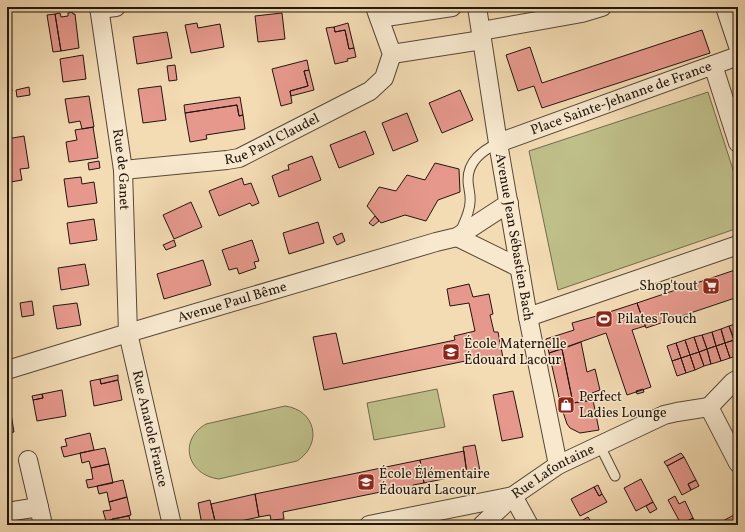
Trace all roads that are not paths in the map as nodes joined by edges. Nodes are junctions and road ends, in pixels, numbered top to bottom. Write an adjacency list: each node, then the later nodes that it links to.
1 (452, 7): 6 (street)
2 (477, 7): 7 (street, Avenue Jean Sébastien Bach)
3 (602, 7): 7 (street)
4 (725, 7): 8 (street)
5 (105, 8): 14 (street, Rue de Ganet)
6 (377, 12): 9 (street)
7 (482, 36): 9 (street); 12 (street, Avenue Jean Sébastien Bach)
8 (738, 46)
9 (392, 54): 14 (street, Rue Paul Claudel)
10 (738, 56): 11 (street)
11 (713, 65): 12 (street, Place Sainte-Jehanne de France); 13 (street, Place Sainte-Jehanne de France)
12 (498, 143): 15 (street, Avenue Jean Sébastien Bach); 16 (lane)
13 (738, 143)
14 (123, 170): 20 (street, Rue de Ganet)
15 (509, 204): 16 (street, Avenue Paul Bême); 18 (street, Avenue Jean Sébastien Bach)
16 (458, 237): 18 (street); 20 (street, Avenue Paul Bême)
17 (738, 245): 19 (street)
18 (520, 268): 19 (street, Avenue Jean Sébastien Bach)
19 (528, 317): 27 (street, Avenue Jean Sébastien Bach)
20 (128, 333): 21 (street, Avenue Paul Bême); 33 (street, Rue Anatole France)
21 (7, 370)
22 (738, 379): 23 (street)
23 (709, 407): 24 (street, Rue Lafontaine); 26 (street)
24 (600, 446): 27 (street, Rue Lafontaine); 28 (lane)
25 (28, 460): 30 (street)
26 (738, 463)
27 (558, 465): 29 (street, Rue Lafontaine)
28 (615, 476)
29 (513, 496): 34 (street, Rue Lafontaine); 35 (street); 36 (street)
30 (39, 507): 31 (street); 32 (street)
31 (7, 512)
32 (43, 525)
33 (172, 525)
34 (369, 525)
35 (482, 525)
36 (529, 525)

